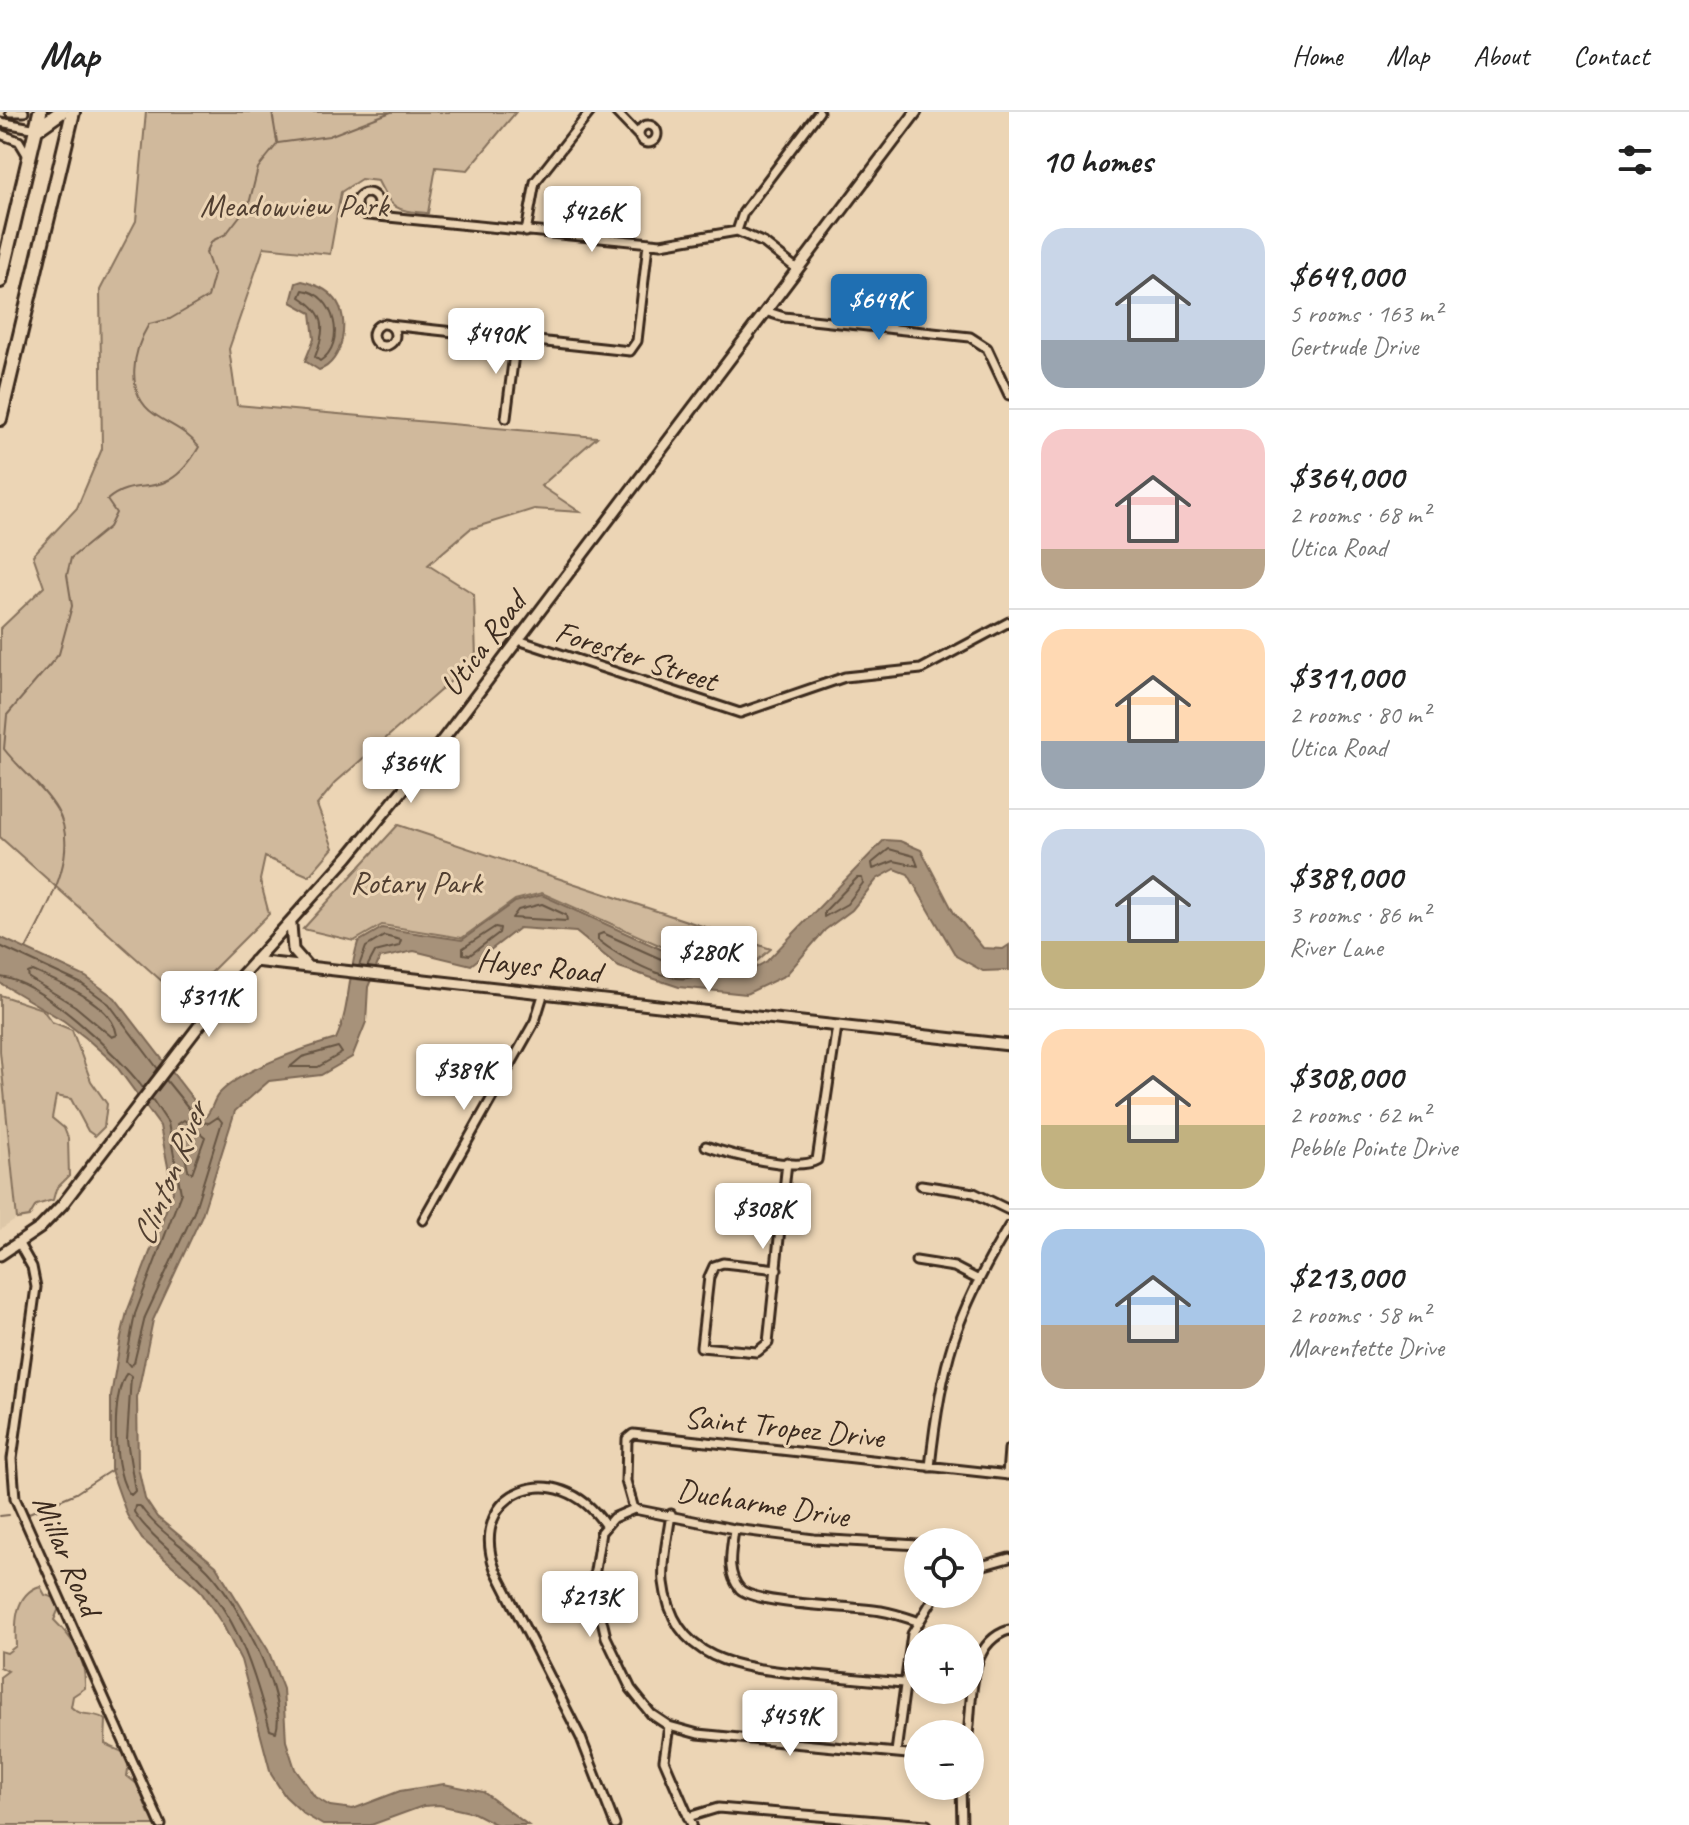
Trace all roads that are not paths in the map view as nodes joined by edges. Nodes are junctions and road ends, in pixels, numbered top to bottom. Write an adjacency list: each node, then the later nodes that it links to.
1 (10, 112): 2 (street)
2 (24, 112)
3 (40, 112): 13 (main road)
4 (61, 112): 13 (main road)
5 (73, 112): 32 (main road)
6 (590, 112): 21 (street)
7 (616, 112): 12 (street)
8 (819, 112): 20 (street)
9 (916, 112): 23 (street, Utica Road)
10 (0, 122): 13 (street)
11 (643, 126): 12 (street); 15 (street); 15 (street)
12 (633, 127): 15 (street)
13 (37, 129): 16 (main road)
14 (0, 134): 16 (street)
15 (639, 137)
16 (30, 159): 24 (main road)
17 (378, 205): 18 (street); 18 (street); 19 (street)
18 (368, 215): 19 (street)
19 (386, 217): 21 (street)
20 (737, 231): 22 (street); 23 (street)
21 (526, 232): 22 (street)
22 (648, 244): 29 (street)
23 (797, 269): 25 (street, Utica Road)
24 (0, 281)
25 (768, 312): 30 (street); 34 (street, Utica Road)
26 (389, 325): 27 (street); 28 (street); 28 (street)
27 (404, 327): 28 (street); 29 (street)
28 (395, 337)
29 (516, 338): 31 (street)
30 (1009, 395)
31 (506, 418)
32 (0, 419)
33 (1009, 622): 34 (street, Forester Street)
34 (518, 640): 35 (street, Utica Road)
35 (291, 923): 36 (street, Utica Road); 37 (street)
36 (254, 961): 37 (street, Hayes Road); 47 (street, Utica Road)
37 (308, 967): 38 (street, Hayes Road)
38 (544, 992): 39 (street, Hayes Road); 45 (street)
39 (837, 1026): 40 (street, Hayes Road); 42 (street)
40 (1009, 1045)
41 (706, 1146): 42 (street)
42 (787, 1162): 50 (street)
43 (921, 1185): 44 (street)
44 (1009, 1210)
45 (423, 1220)
46 (1009, 1226): 51 (street)
47 (19, 1244): 48 (street, Utica Road); 72 (street, Millar Road)
48 (0, 1255)
49 (916, 1261): 51 (street)
50 (777, 1269): 50 (street)
51 (977, 1279): 53 (street)
52 (1009, 1449): 54 (street)
53 (930, 1467): 54 (street, Saint Tropez Drive); 55 (street, Saint Tropez Drive)
54 (1008, 1475)
55 (634, 1509): 56 (street, Ducharme Drive); 57 (street, Ducharme Drive)
56 (671, 1514): 58 (street, Ducharme Drive); 65 (street)
57 (605, 1525): 67 (street); 73 (street)
58 (734, 1529): 59 (street, Ducharme Drive); 63 (street)
59 (904, 1544)
60 (1009, 1558): 61 (street)
61 (984, 1565)
62 (926, 1608): 63 (street)
63 (917, 1621): 65 (street)
64 (1009, 1630): 66 (street)
65 (903, 1683): 68 (street)
66 (970, 1720)
67 (669, 1726): 68 (street); 71 (street)
68 (896, 1752): 69 (street)
69 (904, 1753)
70 (961, 1800): 76 (street)
71 (688, 1817): 74 (street); 75 (street)
72 (161, 1825)
73 (615, 1825)
74 (692, 1825)
75 (927, 1825)
76 (962, 1825)

